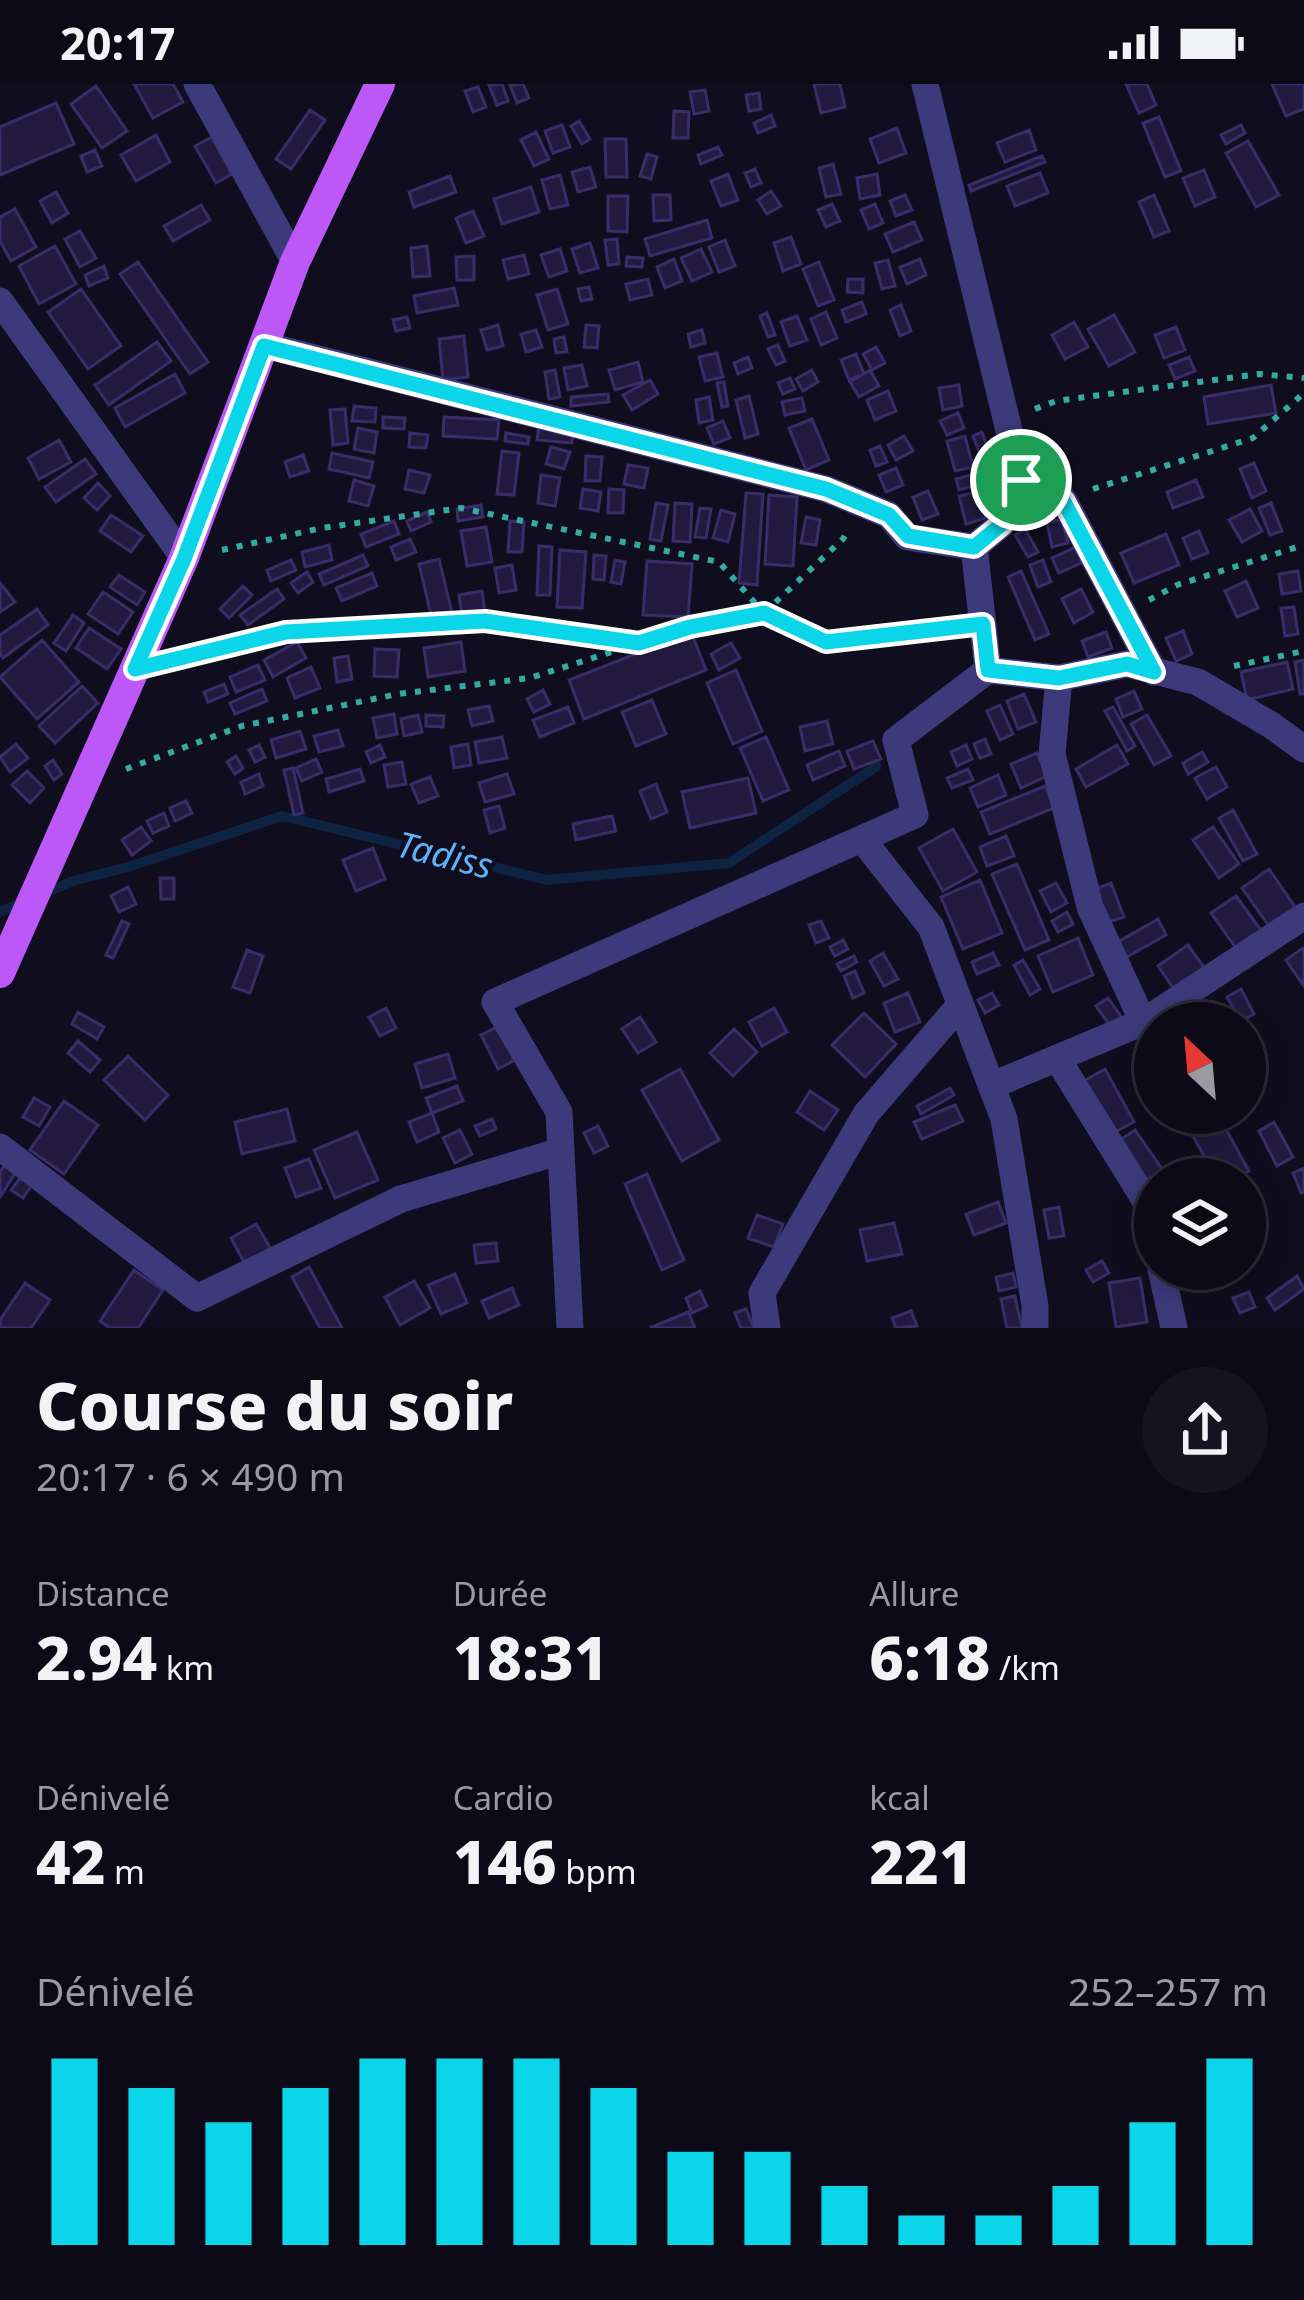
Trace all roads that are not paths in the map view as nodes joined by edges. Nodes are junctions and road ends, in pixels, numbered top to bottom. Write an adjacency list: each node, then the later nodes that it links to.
1 (197, 84): 4 (street)
2 (380, 84): 4 (main road)
3 (925, 84): 7 (street)
4 (295, 262): 6 (main road)
5 (0, 302): 9 (street)
6 (264, 346): 8 (street); 9 (main road)
7 (1021, 480): 8 (street); 11 (street)
8 (974, 547): 10 (street)
9 (184, 559): 18 (main road)
10 (988, 670): 12 (street); 16 (street)
11 (1154, 672): 12 (street); 14 (street)
12 (1059, 678): 19 (street)
13 (1304, 724): 14 (street)
14 (1271, 725): 15 (street)
15 (1304, 748)
16 (862, 838): 21 (street); 26 (street)
17 (1304, 916): 20 (street)
18 (0, 973)
19 (1134, 1002)
20 (1173, 1002)
21 (960, 1004): 24 (street); 30 (street)
22 (1134, 1026): 23 (street)
23 (1057, 1058): 24 (street); 27 (street)
24 (992, 1086): 31 (street)
25 (0, 1147): 26 (street)
26 (561, 1151): 29 (street)
27 (1134, 1182)
28 (1166, 1290): 32 (street)
29 (570, 1328)
30 (767, 1328)
31 (1035, 1328)
32 (1174, 1328)

